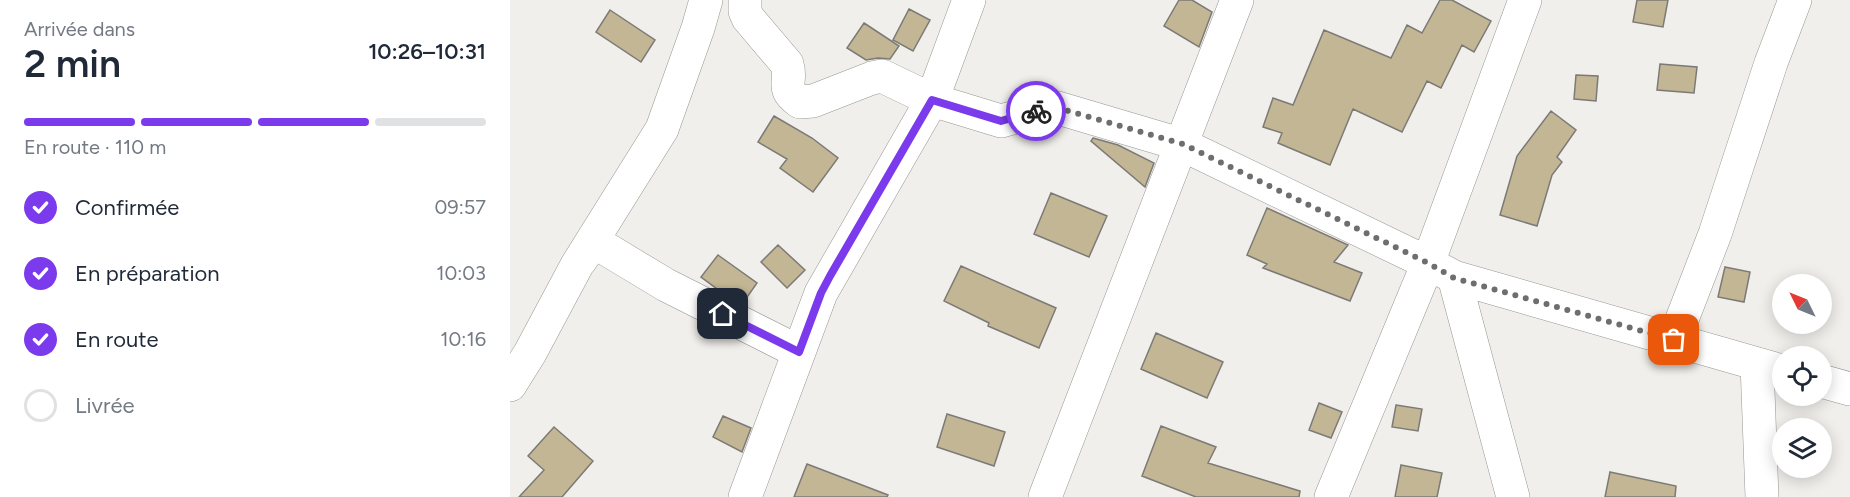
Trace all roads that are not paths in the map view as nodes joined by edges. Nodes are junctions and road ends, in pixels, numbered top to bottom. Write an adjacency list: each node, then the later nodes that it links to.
1 (706, 0): 9 (street)
2 (745, 0): 7 (street)
3 (969, 0): 7 (street)
4 (1238, 0): 8 (street)
5 (1525, 0): 10 (street)
6 (1795, 0): 11 (street)
7 (932, 100): 8 (street); 12 (street)
8 (1183, 144): 10 (street); 18 (street)
9 (577, 265): 12 (street); 15 (street)
10 (1441, 270): 11 (street); 19 (street); 20 (street)
11 (1674, 340): 13 (street)
12 (799, 352): 17 (street)
13 (1769, 367): 21 (street)
14 (1832, 384): 16 (street)
15 (510, 385)
16 (1850, 389)
17 (745, 497)
18 (1045, 497)
19 (1331, 497)
20 (1513, 497)
21 (1762, 497)

